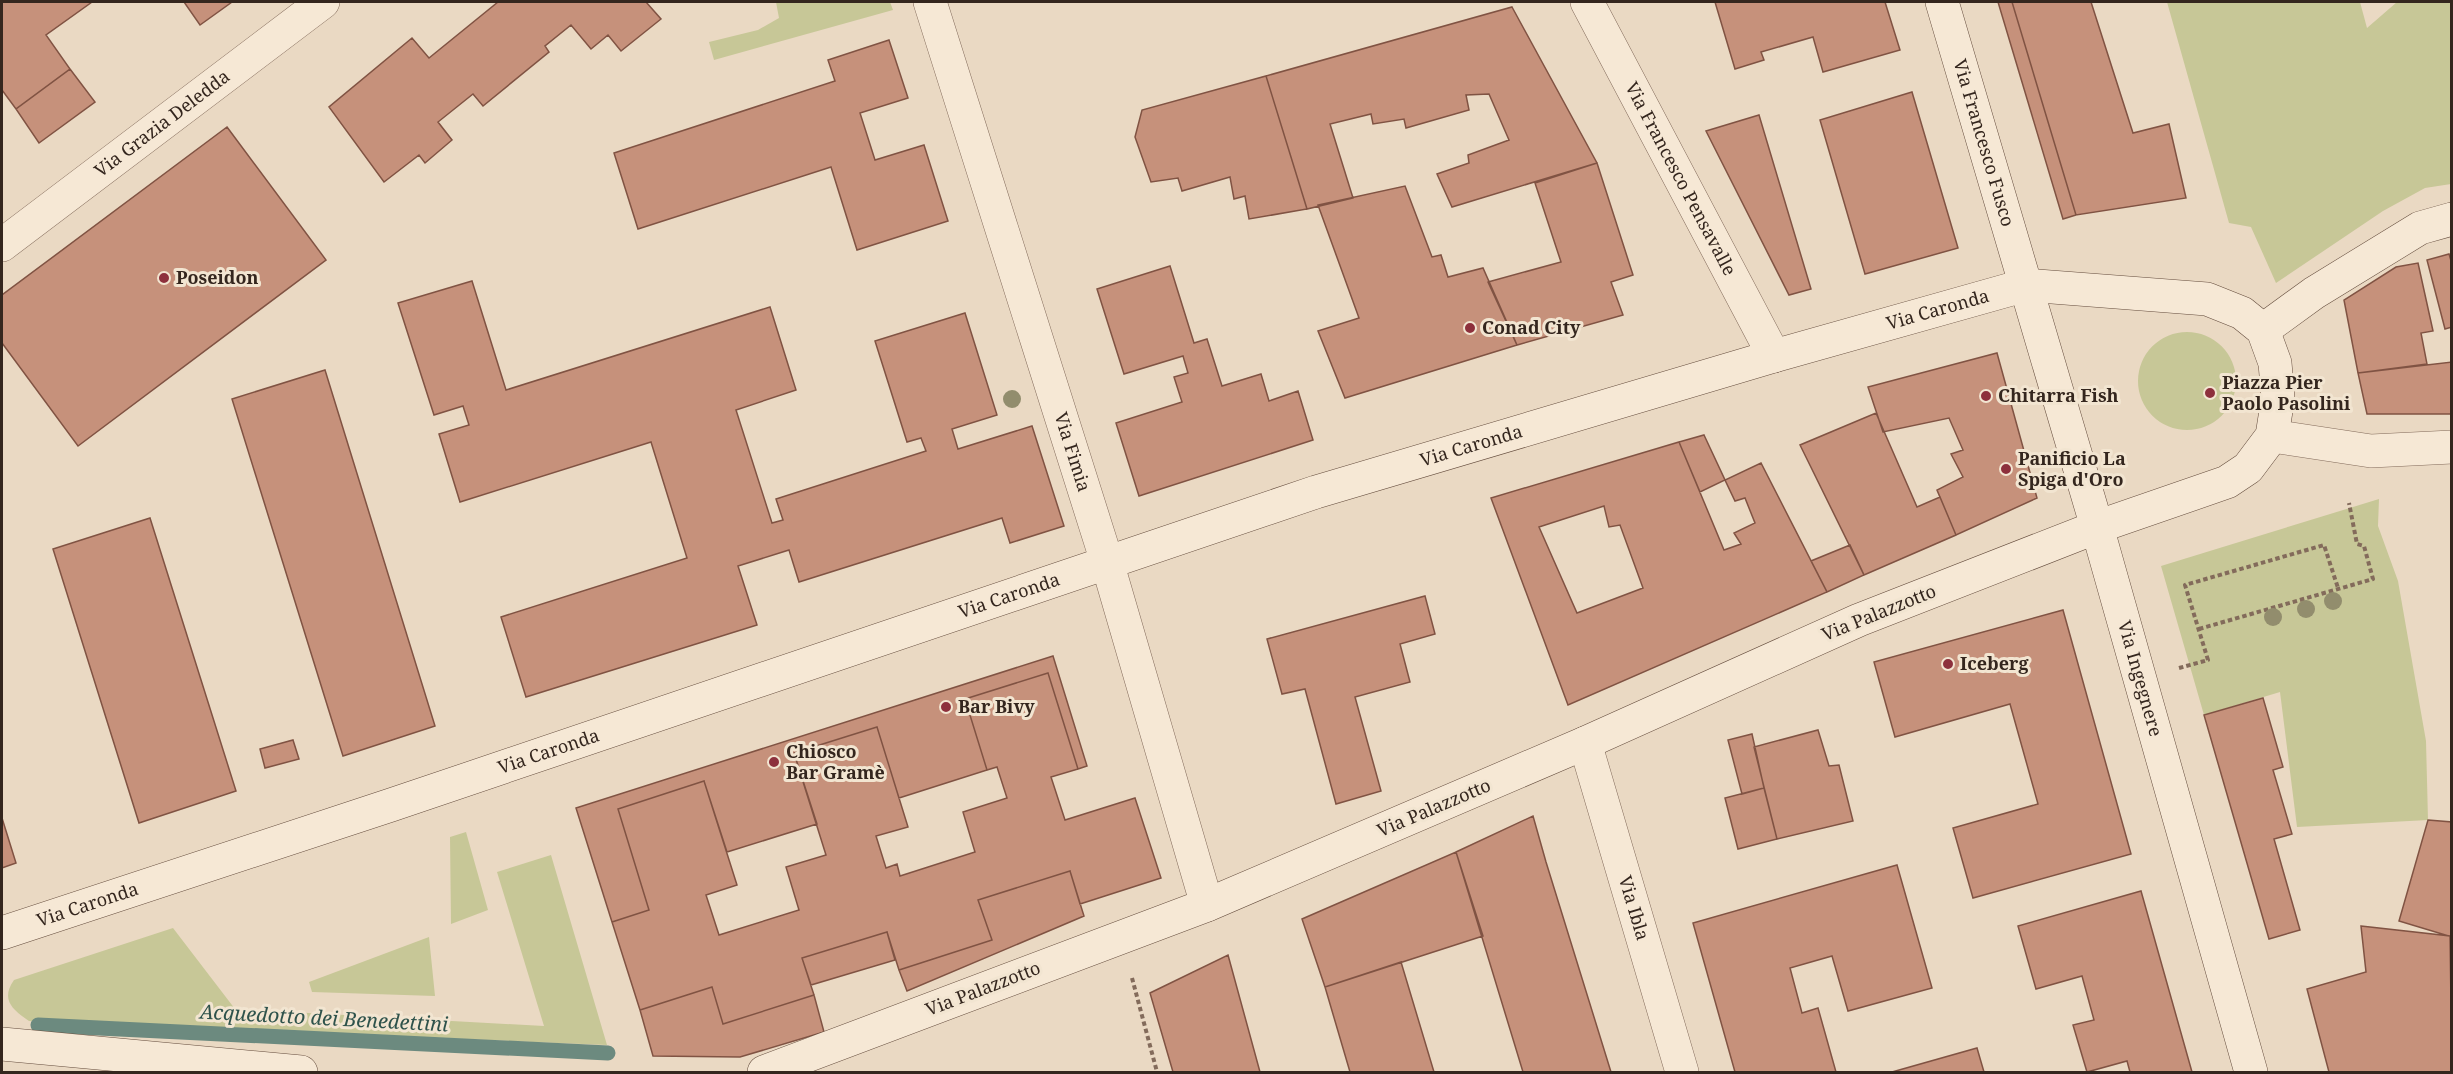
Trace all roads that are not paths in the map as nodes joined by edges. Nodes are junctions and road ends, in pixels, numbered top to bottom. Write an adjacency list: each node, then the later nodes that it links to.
1 (323, 2): 6 (main road, Via Grazia Deledda)
2 (930, 2): 13 (main road, Via Fimia)
3 (1587, 2): 9 (main road, Via Francesco Pensavalle)
4 (1942, 2): 7 (main road, Via Francesco Fusco)
5 (2451, 219): 8 (main road)
6 (2, 244)
7 (2026, 285): 8 (main road); 9 (main road, Via Caronda); 12 (main road, Via Ingegnere)
8 (2264, 330): 10 (main road)
9 (1774, 356): 13 (main road, Via Caronda)
10 (2272, 436): 11 (main road); 12 (main road, Via Palazzotto)
11 (2451, 447)
12 (2097, 527): 14 (main road, Via Palazzotto); 21 (main road, Via Ingegnere)
13 (1107, 562): 15 (main road, Via Fimia); 16 (main road, Via Caronda)
14 (1585, 743): 15 (main road, Via Palazzotto); 20 (main road, Via Ibla)
15 (1207, 905): 19 (main road, Via Palazzotto)
16 (2, 933)
17 (2, 1044): 18 (main road)
18 (301, 1072)
19 (764, 1072)
20 (1682, 1072)
21 (2251, 1072)

